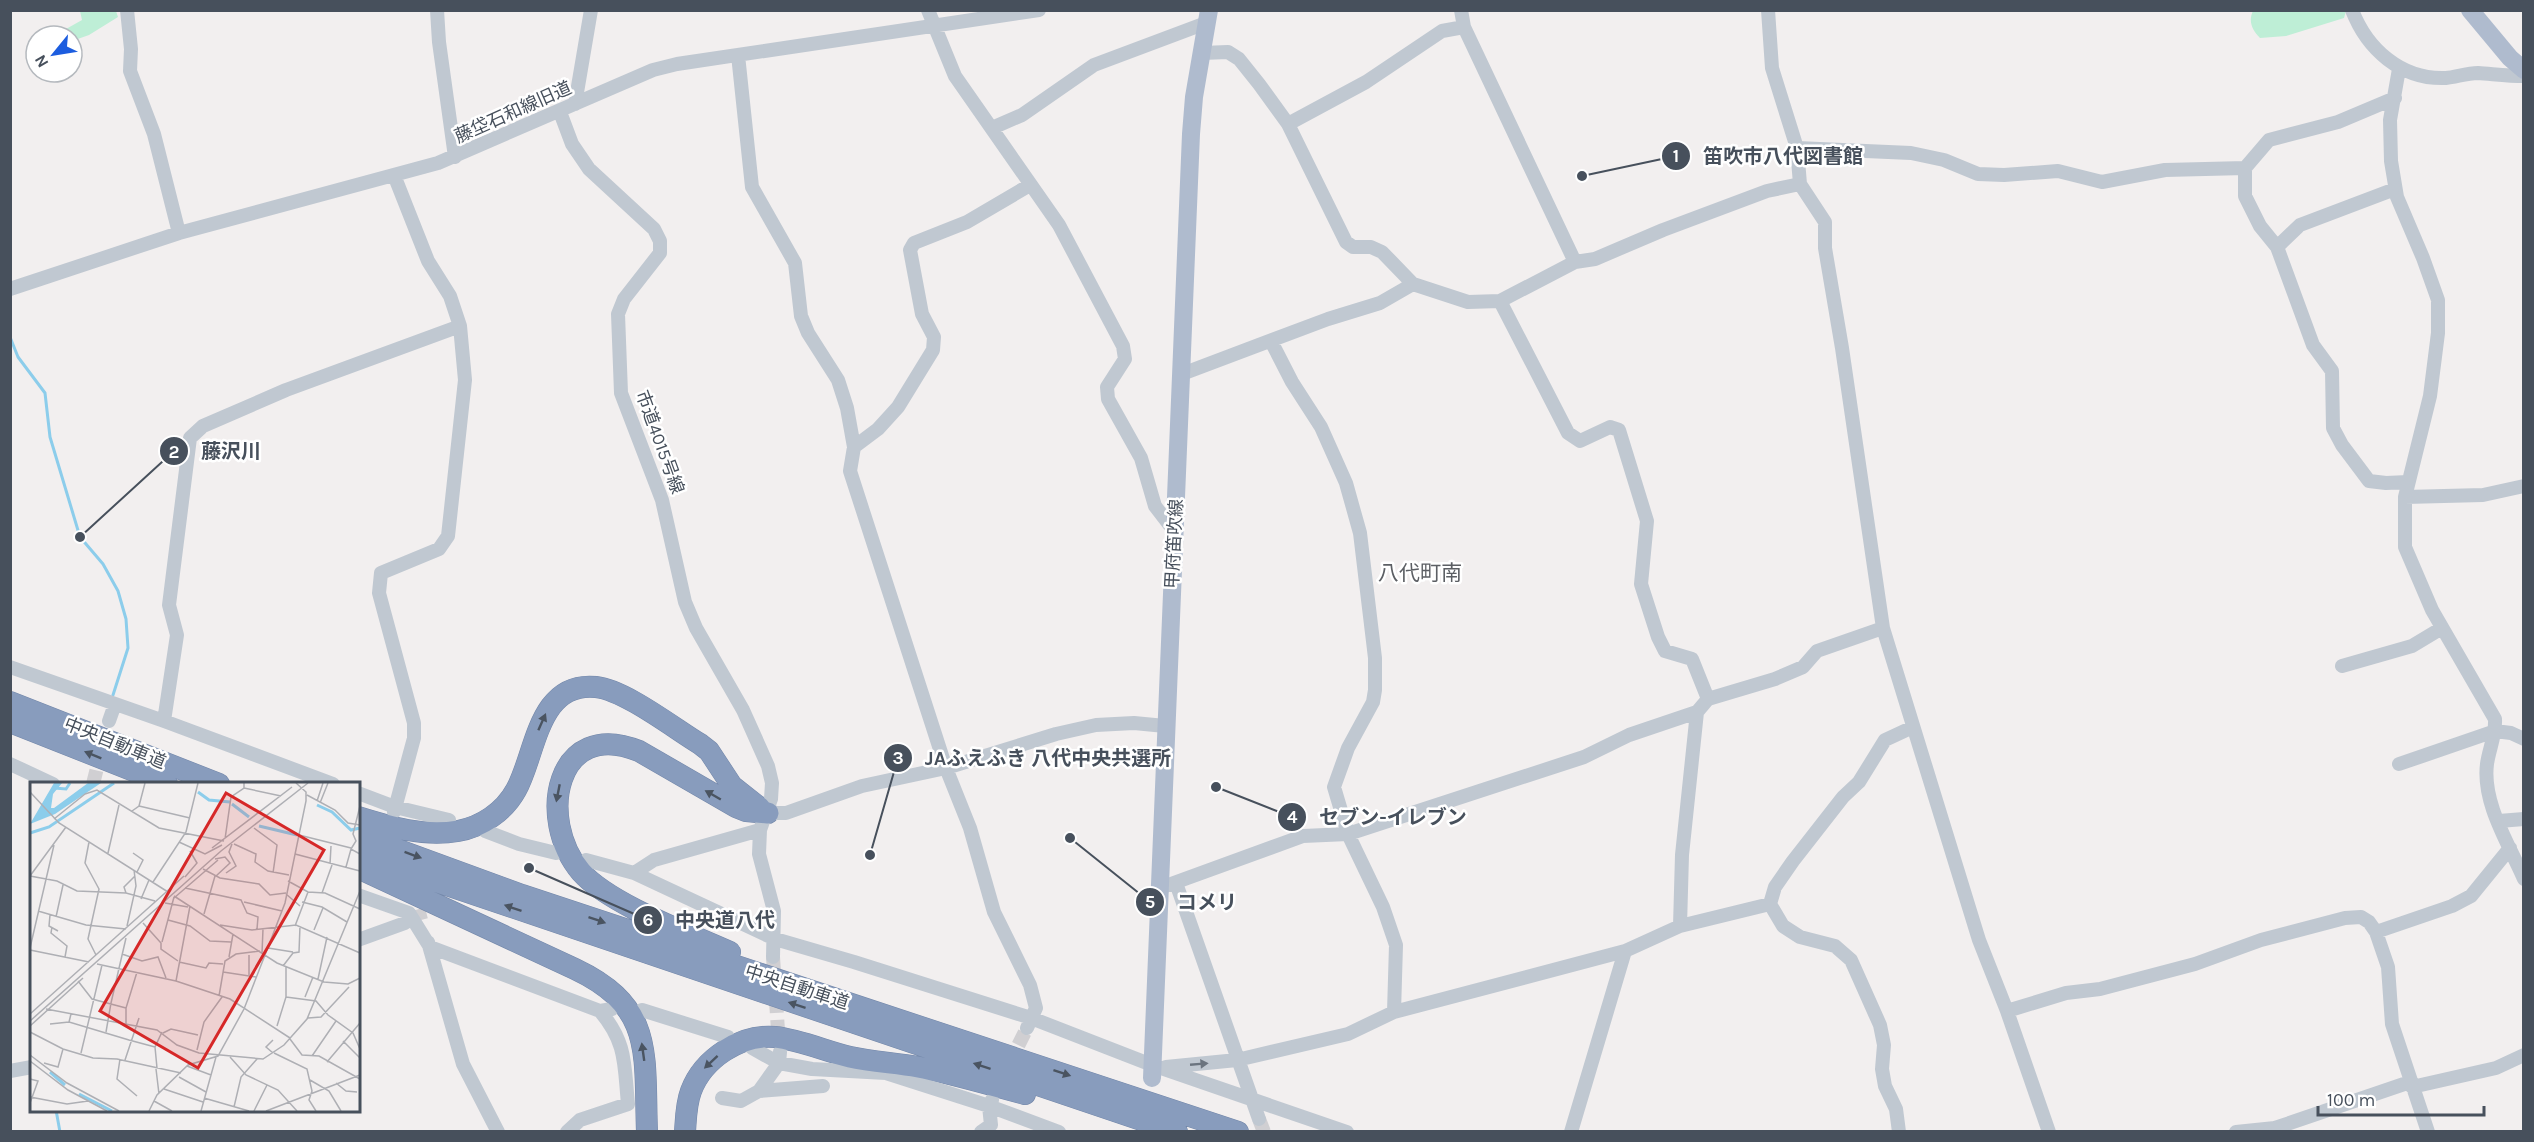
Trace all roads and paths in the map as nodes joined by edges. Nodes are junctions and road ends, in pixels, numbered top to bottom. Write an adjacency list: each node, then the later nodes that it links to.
1 (127, 10): 30 (street)
2 (437, 10): 24 (street)
3 (591, 10): 19 (street)
4 (928, 10): 11 (street)
5 (1039, 10): 11 (street, 藤垈石和線旧道)
6 (1461, 10): 12 (street)
7 (1768, 10): 23 (street)
8 (2352, 10): 15 (street)
9 (2470, 10): 16 (main road)
10 (1208, 17): 13 (main road, 甲府笛吹線); 22 (street)
11 (936, 26): 14 (street, 藤垈石和線旧道); 22 (street)
12 (1464, 27): 21 (street); 32 (street)
13 (1202, 53): 21 (street); 38 (main road, 甲府笛吹線)
14 (738, 55): 19 (street, 藤垈石和線旧道); 39 (street)
15 (2399, 69): 17 (street); 18 (street)
16 (2523, 70)
17 (2523, 76)
18 (2396, 98): 25 (street); 29 (street)
19 (575, 104): 20 (street, 藤垈石和線旧道)
20 (560, 112): 24 (street, 藤垈石和線旧道); 75 (street, 市道4015号線)
21 (1288, 124): 33 (street)
22 (992, 128): 28 (street)
23 (1797, 148): 25 (street); 27 (street)
24 (455, 157): 26 (street, 藤垈石和線旧道)
25 (2245, 168): 31 (street)
26 (394, 175): 30 (street, 藤垈石和線旧道); 36 (street)
27 (1800, 184): 32 (street); 44 (street)
28 (1030, 185): 39 (street); 43 (street)
29 (2395, 189): 31 (street); 40 (street)
30 (179, 232): 34 (street, 藤垈石和線旧道)
31 (2277, 247): 40 (street)
32 (1575, 262): 35 (street)
33 (1413, 284): 35 (street); 37 (street)
34 (10, 289)
35 (1500, 301): 48 (street)
36 (460, 326): 53 (street); 70 (street)
37 (1271, 341): 38 (street); 77 (street)
38 (1182, 374): 43 (main road, 甲府笛吹線)
39 (854, 447): 62 (street)
40 (2408, 482): 42 (street)
41 (2523, 486): 42 (street)
42 (2405, 497): 45 (street)
43 (1175, 532): 55 (main road, 甲府笛吹線)
44 (1883, 628): 48 (street); 56 (street)
45 (2442, 628): 46 (street); 57 (street)
46 (2342, 666)
47 (10, 667): 50 (street)
48 (1708, 699): 51 (street)
49 (10, 702): 63 (highway, 中央自動車道)
50 (115, 704): 52 (street); 53 (street)
51 (1697, 712): 77 (street); 90 (street)
52 (109, 721)
53 (164, 721): 68 (street)
54 (10, 722): 61 (highway, 中央自動車道, one-way to 54)
55 (1166, 726): 62 (street); 86 (main road, 甲府笛吹線)
56 (1913, 727): 88 (street); 98 (street)
57 (2495, 731): 58 (street); 60 (street); 74 (street)
58 (2523, 739)
59 (10, 764): 64 (street)
60 (2399, 764)
61 (119, 766): 63 (highway, 中央自動車道); 65 (highway)
62 (946, 768): 75 (street); 100 (street)
63 (173, 776): 66 (highway, 中央自動車道); 67 (highway)
64 (51, 782)
65 (156, 782)
66 (212, 782)
67 (228, 782)
68 (330, 782)
69 (360, 794): 70 (street)
70 (394, 809): 73 (street)
71 (360, 818): 75 (highway, one-way to 75)
72 (2523, 819): 74 (street)
73 (449, 820)
74 (2499, 821): 79 (street)
75 (764, 822): 84 (street); 93 (street, 市道4015号線); 105 (highway, one-way to 105)
76 (485, 831): 80 (street)
77 (1348, 834): 86 (street); 99 (street)
78 (360, 836): 105 (highway, 中央自動車道, one-way to 105)
79 (2510, 848): 85 (street); 91 (street)
80 (556, 853)
81 (360, 856): 124 (highway, 中央自動車道, one-way to 81)
82 (586, 860): 84 (street)
83 (360, 869): 119 (highway, one-way to 83)
84 (634, 873): 93 (street)
85 (2523, 879)
86 (1168, 885): 106 (street); 108 (main road, 甲府笛吹線)
87 (360, 896): 89 (street)
88 (1770, 903): 90 (street); 128 (street)
89 (415, 916): 92 (street); 94 (street)
90 (1680, 926): 95 (street)
91 (2376, 932): 98 (street); 110 (street)
92 (360, 939)
93 (774, 939): 96 (street, 市道4015号線); 100 (street)
94 (430, 947): 117 (street); 118 (street)
95 (1625, 951): 99 (street); 127 (street)
96 (773, 957)
97 (642, 1010): 101 (street)
98 (2007, 1011): 129 (street)
99 (1394, 1012): 106 (street)
100 (1029, 1023): 108 (street)
101 (728, 1037)
102 (752, 1048): 104 (street)
103 (2523, 1054): 110 (street)
104 (779, 1058): 112 (street); 115 (street)
105 (1022, 1060): 125 (highway, 中央自動車道, one-way to 125)
106 (1237, 1060): 108 (street, one-way to 106); 114 (street)
107 (30, 1067): 109 (street)
108 (1154, 1070): 114 (street)
109 (10, 1071)
110 (2411, 1084): 130 (street); 131 (street)
111 (823, 1086): 112 (street)
112 (759, 1091): 113 (street)
113 (722, 1098)
114 (1251, 1099): 116 (street); 126 (street)
115 (990, 1103): 121 (street); 122 (street)
116 (1259, 1119)
117 (498, 1131)
118 (567, 1131)
119 (646, 1131)
120 (685, 1131): 123 (highway, one-way to 120)
121 (981, 1131)
122 (1059, 1131)
123 (1171, 1131)
124 (1177, 1131)
125 (1238, 1131)
126 (1347, 1131)
127 (1571, 1131)
128 (1899, 1131)
129 (2049, 1131)
130 (2236, 1131)
131 (2428, 1131)

